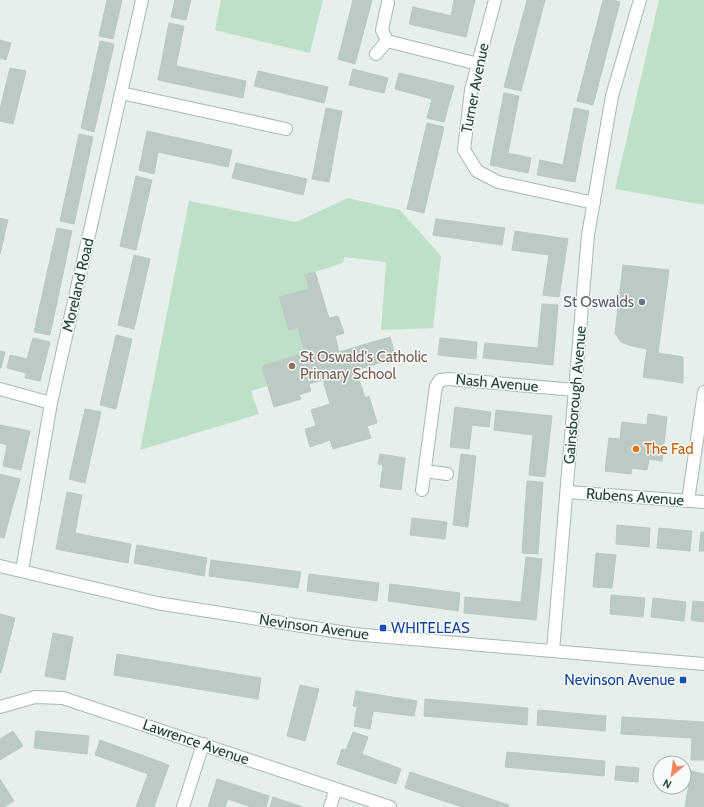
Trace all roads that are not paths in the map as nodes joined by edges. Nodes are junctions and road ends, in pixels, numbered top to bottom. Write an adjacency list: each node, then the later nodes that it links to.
1 (142, 0): 8 (street, Moreland Road)
2 (495, 0): 7 (street, Turner Avenue)
3 (640, 0): 10 (street, Gainsborough Avenue)
4 (388, 2): 5 (street)
5 (387, 41): 6 (street); 7 (street)
6 (376, 54)
7 (478, 64): 10 (street, Turner Avenue)
8 (121, 93): 9 (street); 14 (street, Moreland Road)
9 (286, 129)
10 (594, 203): 12 (street, Gainsborough Avenue)
11 (0, 389): 14 (street)
12 (575, 390): 15 (street, Nash Avenue); 18 (street, Gainsborough Avenue)
13 (704, 392): 19 (street)
14 (51, 403): 22 (street, Moreland Road)
15 (425, 471): 16 (street); 17 (street, Nash Avenue)
16 (447, 474)
17 (422, 490)
18 (567, 492): 19 (street, Rubens Avenue); 23 (street, Gainsborough Avenue)
19 (688, 501): 20 (street, Rubens Avenue)
20 (704, 502)
21 (0, 566): 22 (street, Nevinson Avenue)
22 (22, 571): 23 (street, Nevinson Avenue)
23 (553, 651): 24 (street, Nevinson Avenue)
24 (704, 664)
25 (0, 707): 26 (street, Lawrence Avenue)
26 (203, 744): 27 (street, Lawrence Avenue); 28 (street)
27 (336, 789): 29 (street); 30 (street, Lawrence Avenue)
28 (183, 807)
29 (330, 807)
30 (390, 807)

